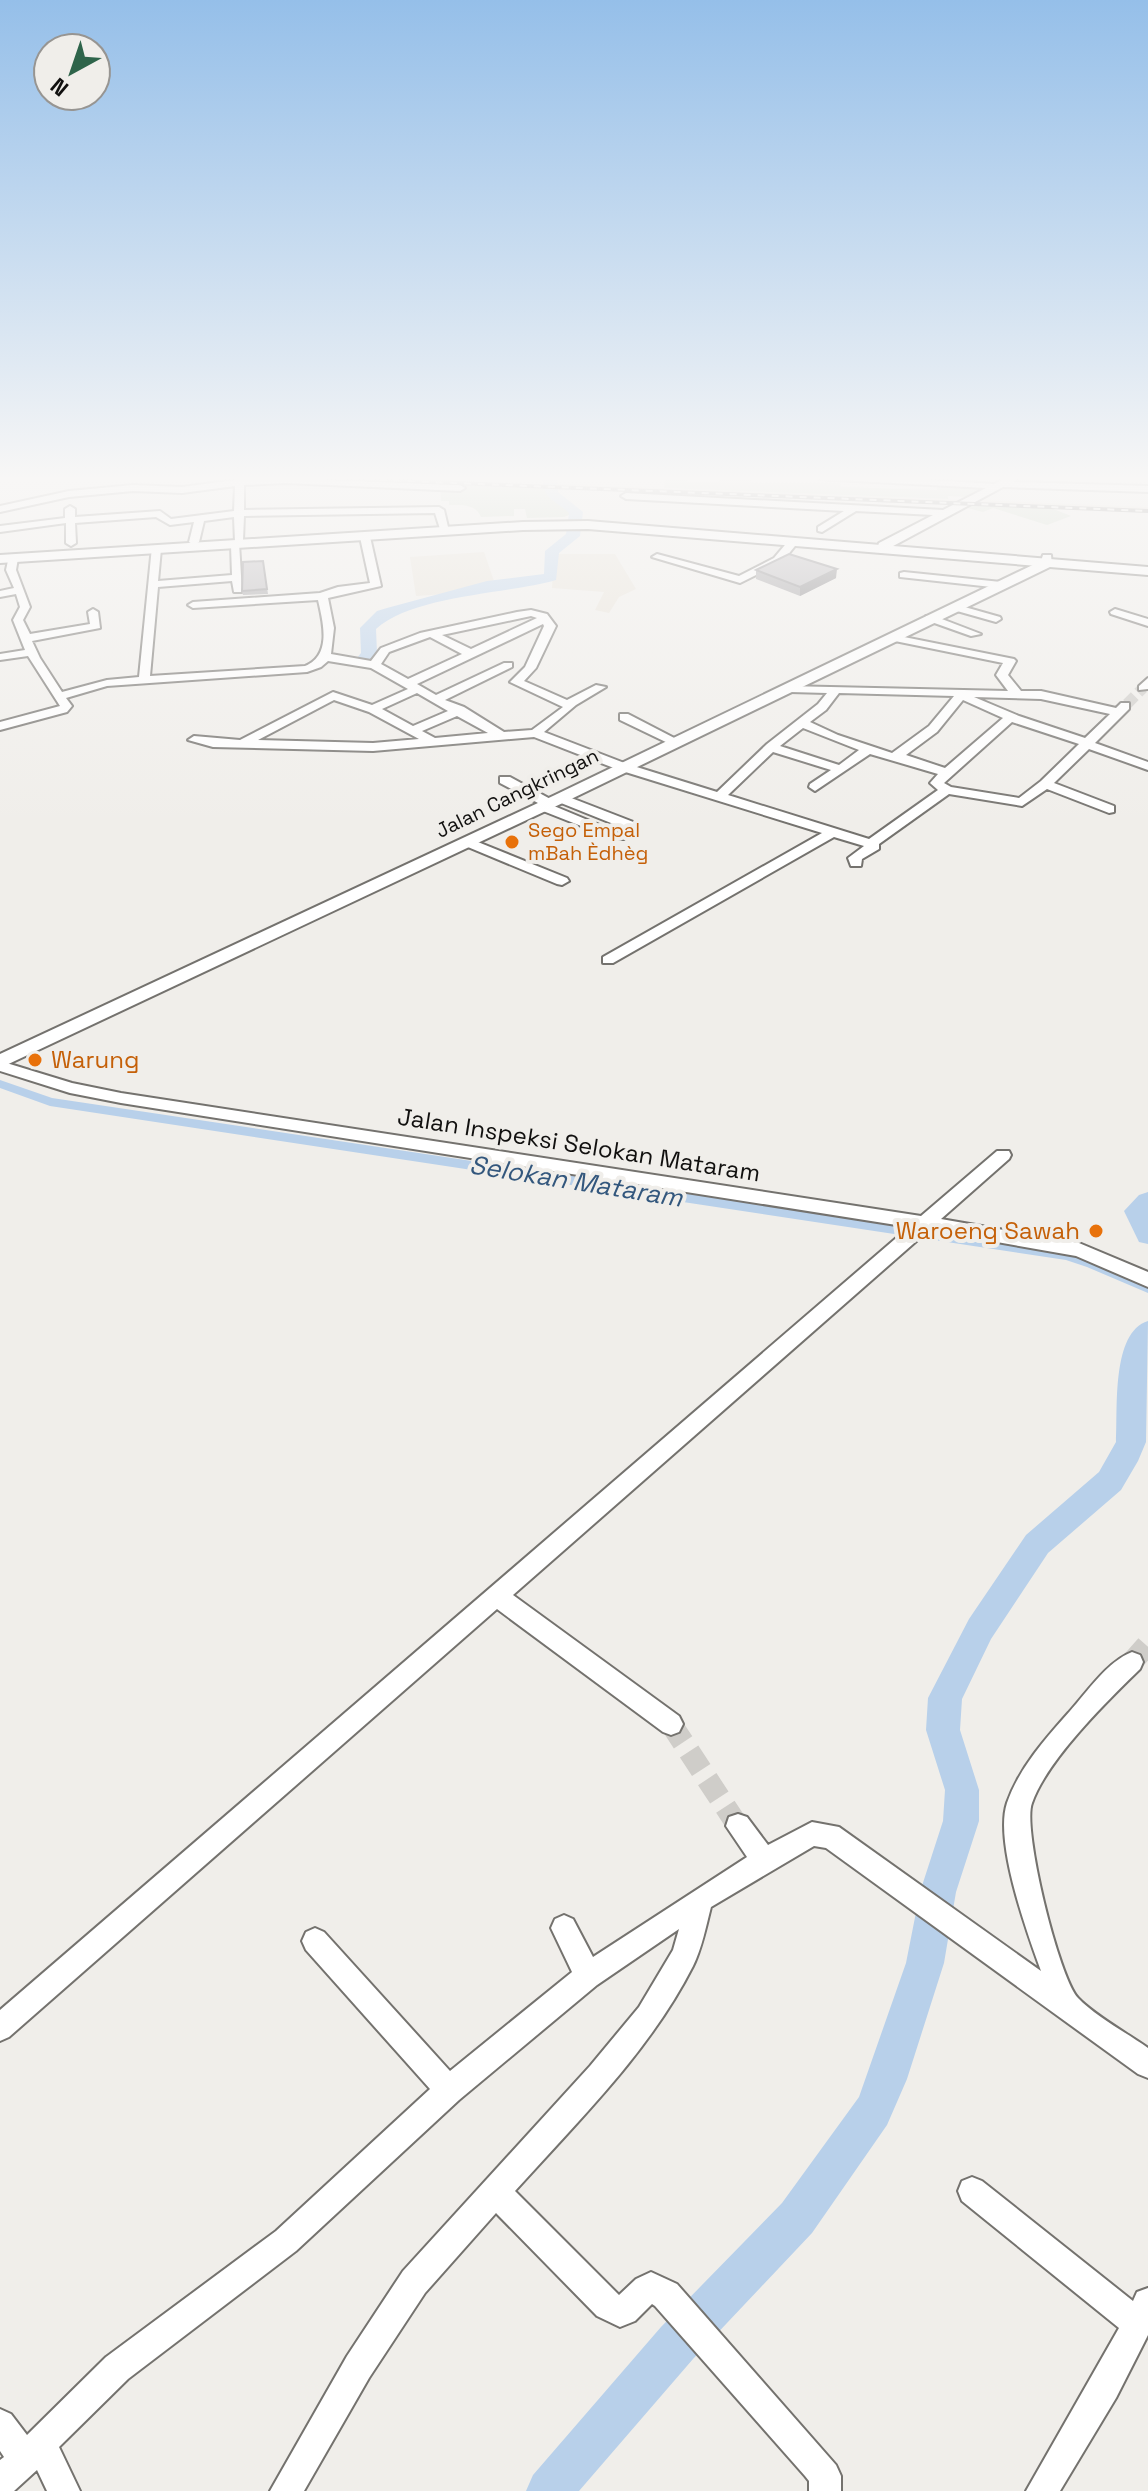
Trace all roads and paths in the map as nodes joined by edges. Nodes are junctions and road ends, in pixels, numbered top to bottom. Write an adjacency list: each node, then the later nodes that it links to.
1 (21, 592): 18 (street)
2 (153, 592): 26 (street)
3 (238, 592): 8 (street)
4 (332, 592): 6 (street)
5 (986, 592): 9 (main road, Jalan Cangkringan)
6 (322, 596): 8 (street); 23 (street)
7 (193, 605): 8 (street)
8 (239, 607)
9 (954, 607): 13 (main road, Jalan Cangkringan); 14 (street)
10 (93, 612): 18 (street)
11 (1115, 612): 15 (street)
12 (546, 618): 16 (street); 21 (street); 35 (street)
13 (930, 618): 17 (street); 19 (main road, Jalan Cangkringan)
14 (996, 619)
15 (1148, 623)
16 (432, 634): 21 (street); 24 (street)
17 (975, 634)
18 (28, 638): 20 (street)
19 (894, 638): 29 (main road, Jalan Cangkringan); 31 (street)
20 (32, 652): 22 (street); 33 (street)
21 (472, 654): 27 (street)
22 (0, 657)
23 (327, 657): 24 (street); 26 (street)
24 (374, 665): 27 (street)
25 (508, 665): 34 (street)
26 (144, 681): 33 (street)
27 (412, 687): 34 (street); 36 (street)
28 (600, 687): 35 (street)
29 (790, 688): 30 (street); 48 (main road, Jalan Cangkringan)
30 (836, 689): 32 (street); 40 (street)
31 (1017, 694): 32 (street); 47 (street)
32 (961, 695): 39 (street); 55 (street)
33 (59, 696): 41 (street)
34 (437, 699): 37 (street)
35 (569, 704): 44 (street)
36 (373, 709): 43 (street); 50 (street)
37 (460, 710): 43 (street); 45 (street)
38 (624, 717): 48 (street)
39 (1011, 717): 47 (street); 59 (street)
40 (802, 723): 52 (street); 53 (street)
41 (0, 726)
42 (232, 728): 49 (street)
43 (415, 730): 51 (street)
44 (535, 733): 45 (street); 57 (street)
45 (504, 737): 51 (street)
46 (194, 740): 49 (street)
47 (1090, 741): 54 (street); 56 (street); 61 (street)
48 (676, 742): 57 (main road, Jalan Cangkringan)
49 (213, 743): 50 (street)
50 (244, 743): 51 (street)
51 (435, 743)
52 (771, 747): 58 (street); 65 (street)
53 (868, 750): 55 (street); 58 (street)
54 (1148, 755)
55 (898, 756): 59 (street)
56 (1148, 766)
57 (623, 767): 65 (street); 66 (main road, Jalan Cangkringan)
58 (840, 769): 62 (street)
59 (947, 773): 63 (street)
60 (505, 780): 66 (street)
61 (1046, 784): 64 (street); 67 (street)
62 (815, 787)
63 (947, 790): 64 (street); 73 (street)
64 (980, 795): 68 (street)
65 (718, 798): 70 (street)
66 (551, 803): 69 (street); 71 (street); 72 (main road, Jalan Cangkringan)
67 (1109, 809)
68 (1013, 812)
69 (631, 826)
70 (835, 831): 73 (street); 76 (street)
71 (619, 836)
72 (468, 842): 75 (street); 77 (main road, Jalan Cangkringan)
73 (871, 844): 74 (street)
74 (856, 863)
75 (562, 881)
76 (608, 960)
77 (0, 1064): 79 (street, Jalan Inspeksi Selokan Mataram)
78 (1003, 1155): 79 (street)
79 (923, 1226): 80 (street, Jalan Inspeksi Selokan Mataram); 81 (street)
80 (1148, 1280)
81 (498, 1597): 83 (street); 91 (street)
82 (1132, 1662): 90 (street)
83 (671, 1724)
84 (738, 1826): 85 (street)
85 (765, 1860): 86 (street); 90 (street)
86 (701, 1899): 89 (street); 95 (street)
87 (564, 1928): 89 (street)
88 (315, 1941): 93 (street)
89 (588, 1976): 93 (street)
90 (1065, 2002): 92 (street)
91 (0, 2028)
92 (1148, 2064)
93 (449, 2090): 98 (street)
94 (972, 2191): 96 (street)
95 (496, 2192): 101 (street); 102 (street)
96 (1143, 2314): 103 (street)
97 (0, 2425): 98 (street)
98 (33, 2451): 99 (street); 100 (street)
99 (0, 2482)
100 (64, 2491)
101 (286, 2491)
102 (825, 2491)
103 (1042, 2491)

